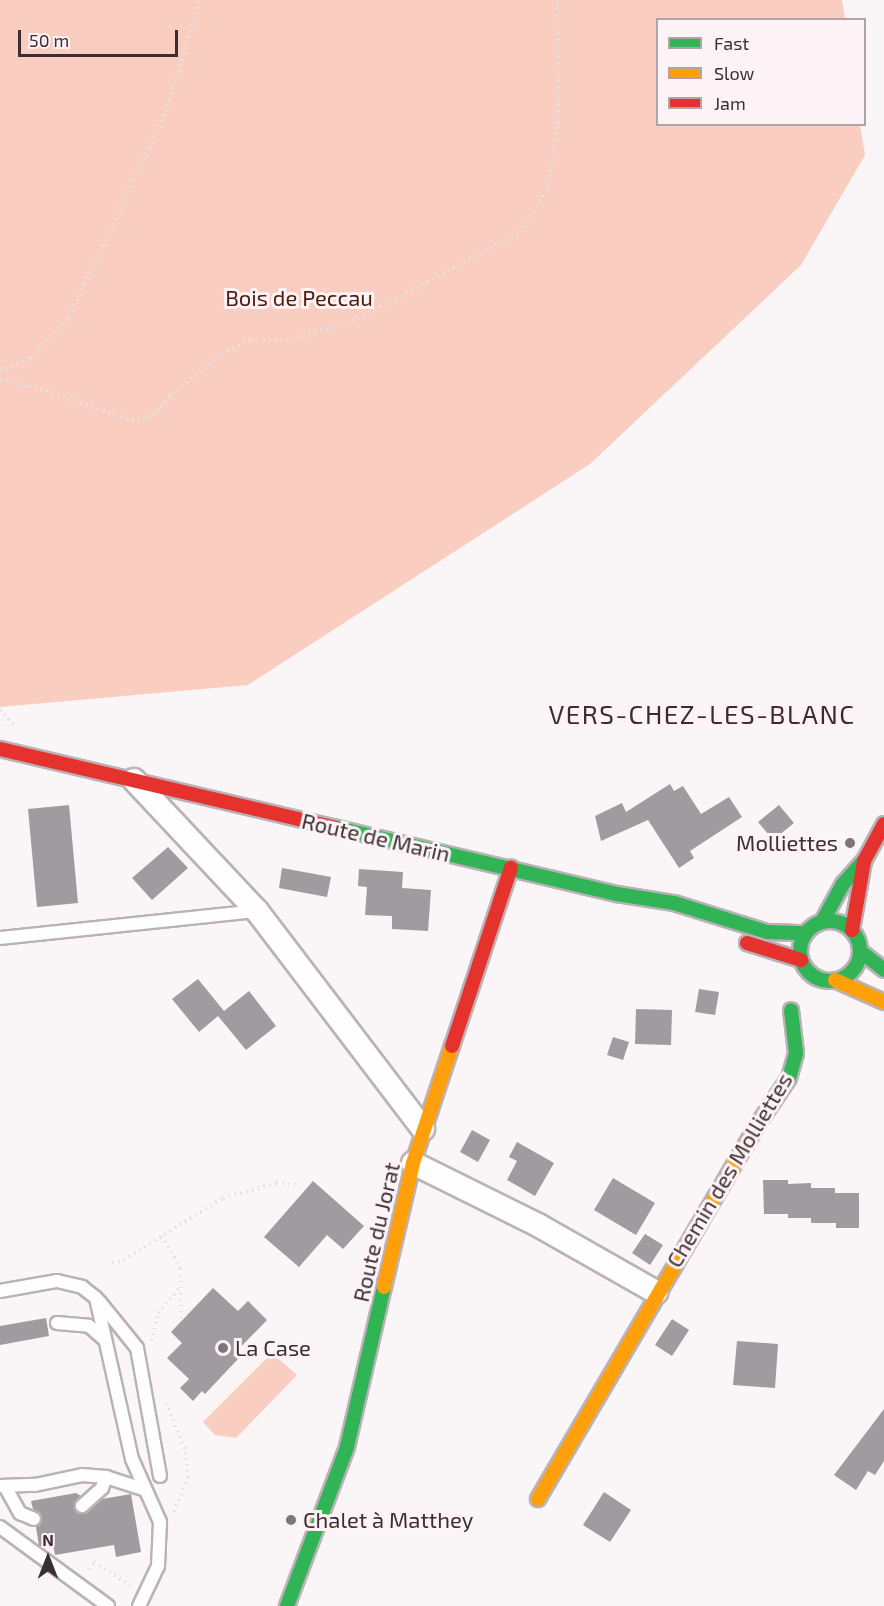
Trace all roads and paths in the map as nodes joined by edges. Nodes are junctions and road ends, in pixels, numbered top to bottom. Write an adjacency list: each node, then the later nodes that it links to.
1 (200, 0): 3 (path)
2 (557, 0): 4 (path)
3 (0, 371)
4 (0, 380)
5 (0, 749): 6 (street, Route de Marin)
6 (134, 780): 9 (street, Route de Marin); 11 (street)
7 (884, 824): 8 (street)
8 (864, 861): 13 (street); 14 (street)
9 (511, 868): 10 (street, Route de Marin); 24 (street, Route du Jorat)
10 (617, 894): 12 (street, Route de Marin); 15 (street, Route de Marin)
11 (257, 911): 17 (lane); 24 (street)
12 (666, 917)
13 (822, 922): 14 (street); 15 (street)
14 (852, 930): 18 (street)
15 (805, 933): 19 (street)
16 (730, 937): 19 (street)
17 (0, 938)
18 (860, 951): 20 (street); 21 (street)
19 (801, 960): 21 (street)
20 (884, 970)
21 (835, 980): 22 (street)
22 (884, 1002)
23 (791, 1010): 31 (street, Chemin des Molliettes)
24 (423, 1130): 25 (street, Route du Jorat)
25 (413, 1163): 31 (street, Chemin des Molliettes); 50 (street, Route du Jorat)
26 (300, 1186): 27 (path)
27 (162, 1236): 28 (path); 29 (path)
28 (112, 1262)
29 (180, 1288): 33 (path); 36 (path)
30 (0, 1291): 32 (lane)
31 (656, 1292): 42 (street, Chemin des Molliettes)
32 (96, 1298): 35 (lane); 38 (lane)
33 (181, 1322)
34 (57, 1323): 35 (lane)
35 (105, 1340): 41 (lane)
36 (152, 1350)
37 (163, 1395): 44 (path)
38 (160, 1476)
39 (106, 1477): 40 (lane); 41 (lane); 43 (lane)
40 (3, 1487): 45 (lane)
41 (144, 1489): 48 (lane)
42 (538, 1498)
43 (82, 1506)
44 (173, 1515)
45 (34, 1519)
46 (0, 1527): 49 (lane)
47 (89, 1570): 48 (path)
48 (142, 1600)
49 (108, 1606)
50 (286, 1606)

